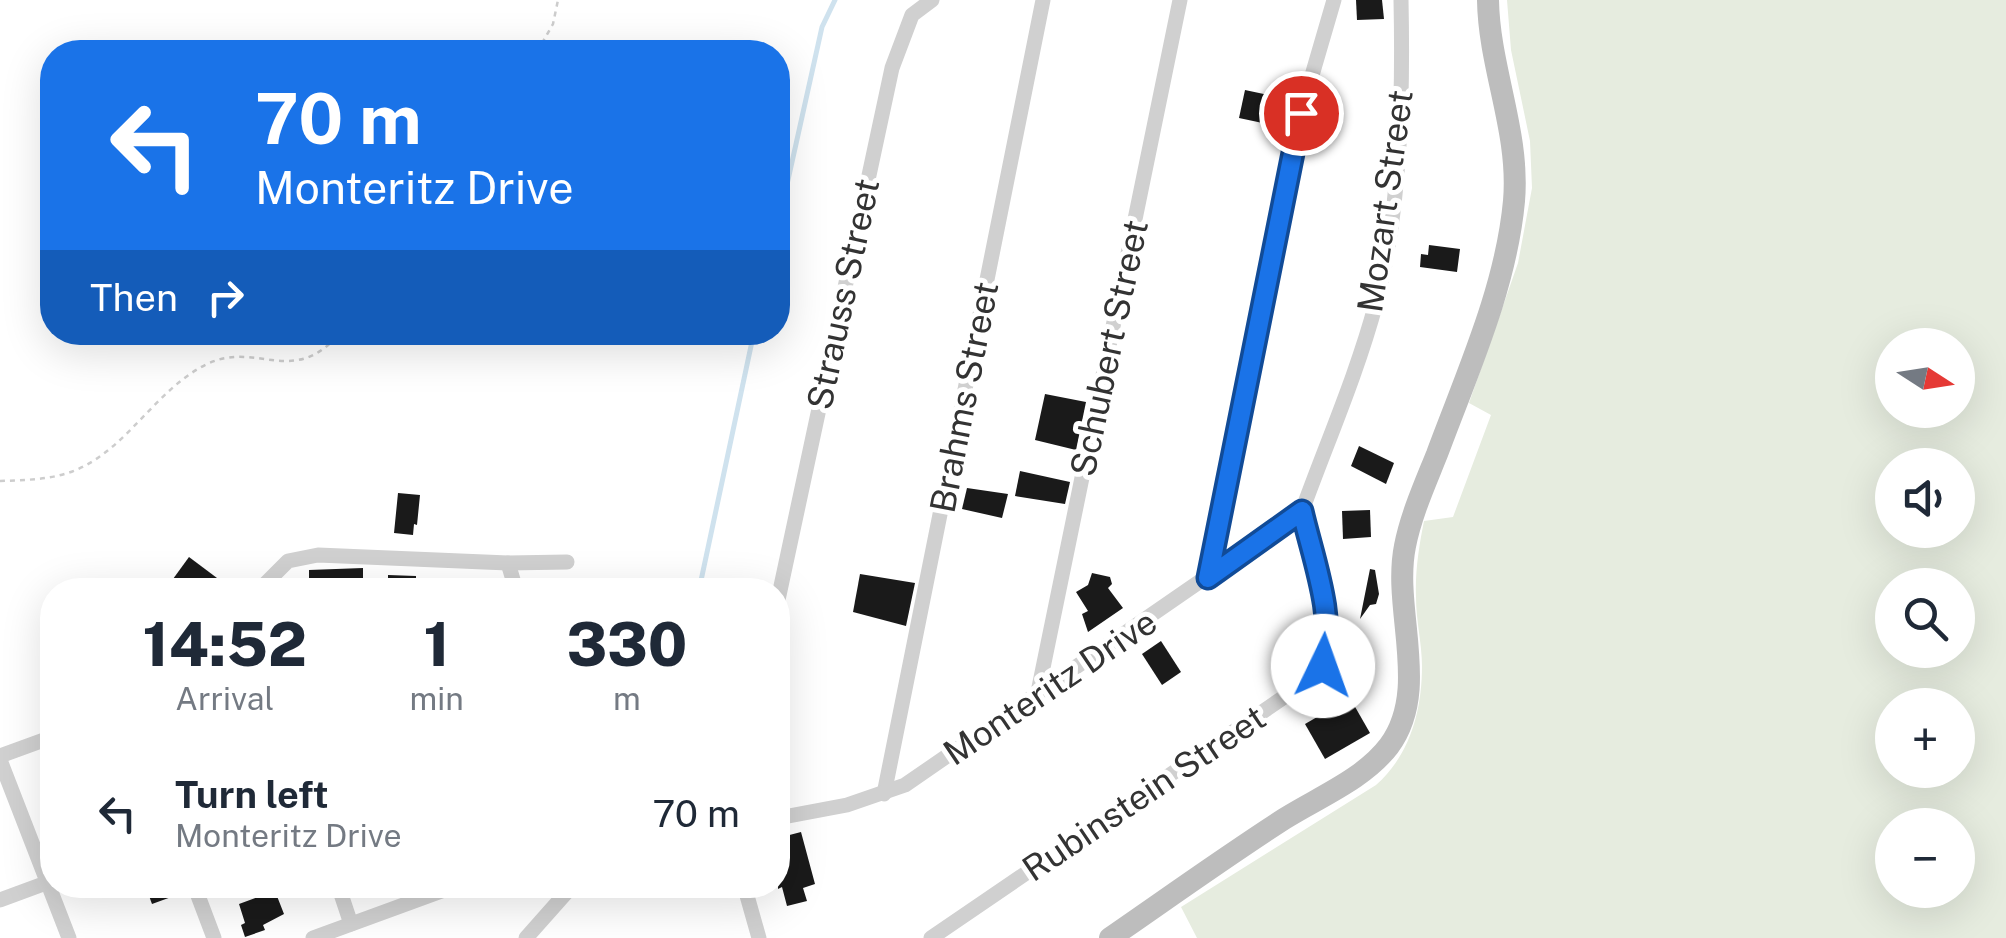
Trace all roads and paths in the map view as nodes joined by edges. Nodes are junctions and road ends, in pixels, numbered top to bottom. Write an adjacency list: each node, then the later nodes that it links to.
1 (558, 0): 8 (path)
2 (932, 0): 16 (street, Strauss Street)
3 (1043, 0): 21 (street, Brahms Street)
4 (1180, 0): 18 (street, Schubert Street)
5 (1334, 0): 17 (street)
6 (1401, 0): 11 (street, Mozart Street)
7 (1488, 0): 39 (main road)
8 (544, 40)
9 (329, 345): 10 (path)
10 (0, 481)
11 (1302, 511): 17 (street, Monteritz Drive); 38 (street, Rubinstein Street)
12 (567, 562): 13 (street)
13 (508, 564): 14 (street); 15 (street)
14 (269, 578)
15 (512, 578)
16 (783, 578)
17 (1208, 578): 18 (street, Monteritz Drive)
18 (1037, 696): 21 (street, Monteritz Drive)
19 (40, 741): 20 (street)
20 (0, 758): 23 (street)
21 (884, 794): 22 (street, Monteritz Drive)
22 (790, 815)
23 (40, 867)
24 (40, 885): 31 (street)
25 (52, 898): 33 (street)
26 (199, 898): 34 (street)
27 (339, 898): 32 (street)
28 (425, 898): 32 (street)
29 (562, 898): 36 (street)
30 (748, 898): 37 (street)
31 (0, 900)
32 (340, 931): 35 (street)
33 (68, 938)
34 (214, 938)
35 (313, 938)
36 (526, 938)
37 (759, 938)
38 (931, 938)
39 (1110, 938)

